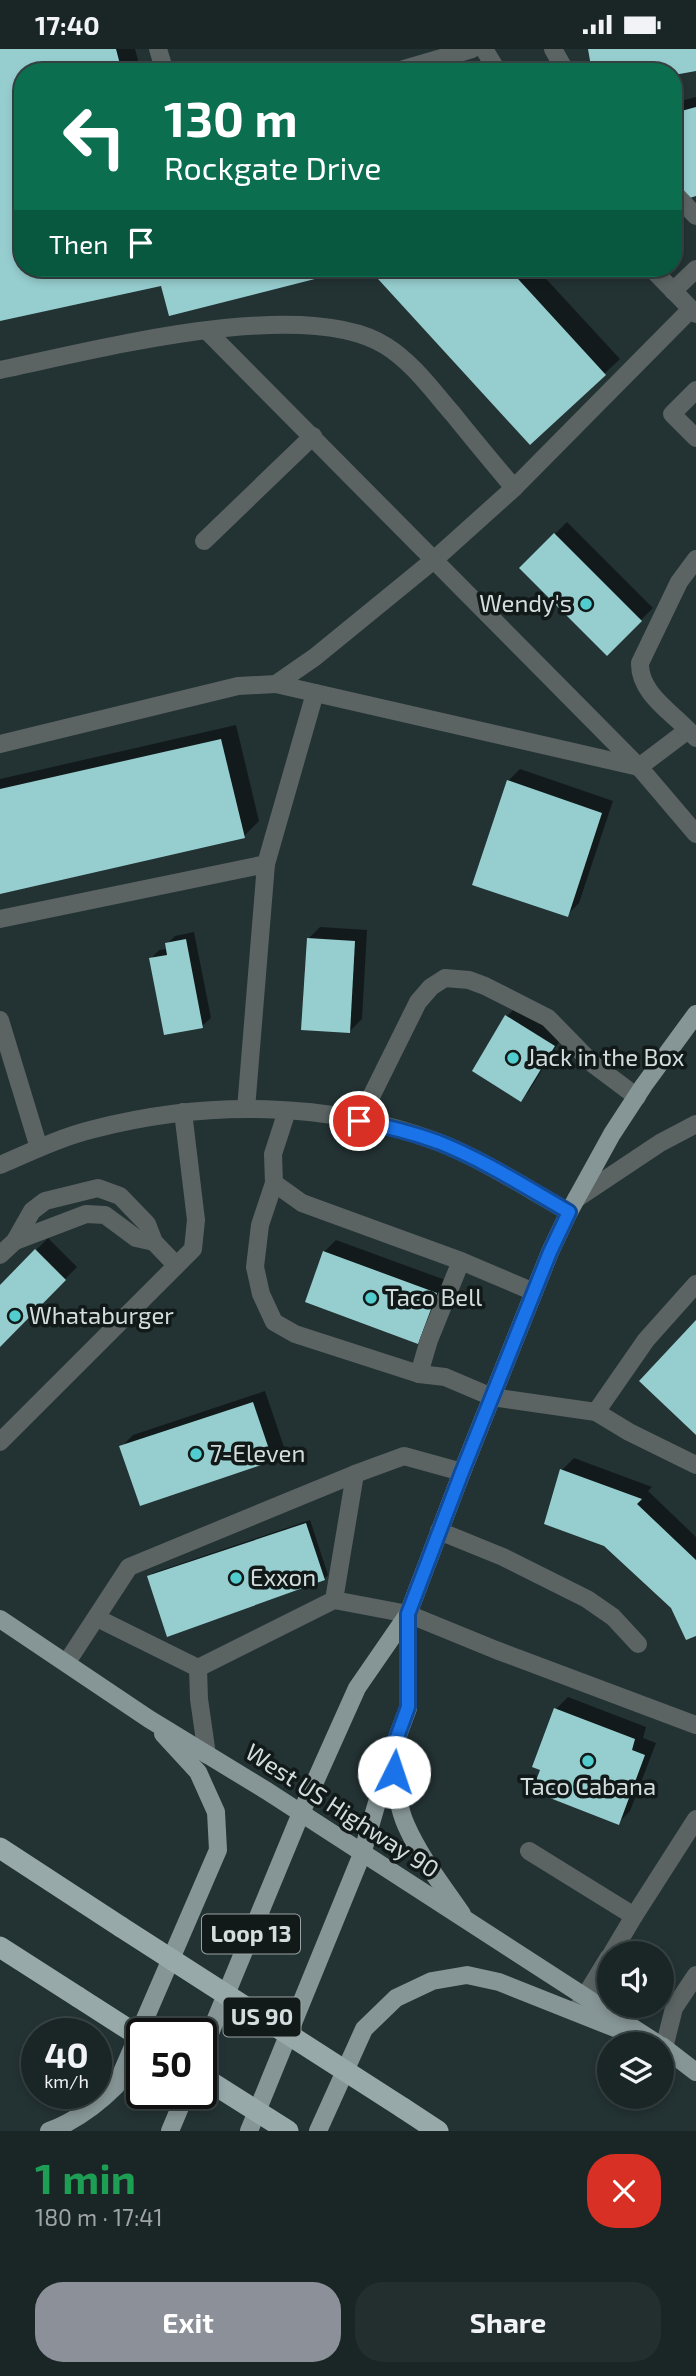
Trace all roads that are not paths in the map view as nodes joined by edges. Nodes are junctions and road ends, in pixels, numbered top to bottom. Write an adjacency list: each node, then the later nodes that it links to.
1 (472, 49): 2 (street)
2 (425, 63)
3 (682, 201): 4 (street)
4 (696, 216)
5 (696, 269): 7 (street)
6 (660, 277): 7 (street)
7 (673, 291): 8 (street)
8 (693, 312): 14 (street)
9 (207, 331): 10 (street); 12 (street); 14 (street)
10 (0, 370)
11 (696, 390): 13 (street)
12 (313, 436): 15 (street); 16 (street)
13 (696, 438)
14 (514, 488): 16 (street)
15 (204, 541)
16 (435, 559): 18 (street); 22 (street)
17 (696, 559): 20 (street)
18 (276, 684): 19 (street); 21 (street)
19 (315, 693): 22 (street); 24 (street)
20 (692, 734): 22 (street)
21 (0, 744)
22 (639, 767): 23 (street)
23 (696, 834)
24 (267, 864): 25 (street); 29 (street)
25 (0, 919)
26 (695, 1016): 28 (main road)
27 (0, 1020): 34 (street)
28 (637, 1097): 32 (street); 37 (main road)
29 (246, 1109): 30 (street); 31 (street)
30 (287, 1111): 32 (street); 36 (street)
31 (183, 1112): 34 (street); 42 (street)
32 (359, 1121): 37 (street)
33 (696, 1124): 37 (street)
34 (39, 1148): 35 (street)
35 (0, 1165)
36 (274, 1183): 41 (street); 45 (street)
37 (573, 1206): 44 (main road)
38 (15, 1241): 39 (street); 39 (street); 40 (street)
39 (154, 1242): 42 (street)
40 (0, 1255)
41 (461, 1261): 44 (street); 45 (street)
42 (176, 1265): 48 (street)
43 (696, 1285): 47 (street)
44 (534, 1292): 46 (main road)
45 (419, 1374): 46 (street)
46 (492, 1397): 47 (street); 50 (main road)
47 (596, 1412): 49 (street)
48 (0, 1442)
49 (696, 1465)
50 (462, 1472): 51 (street); 52 (main road)
51 (355, 1475): 53 (street); 55 (street)
52 (439, 1531): 54 (main road); 57 (street)
53 (334, 1600): 54 (street); 59 (street)
54 (408, 1614): 61 (street); 62 (main road); 64 (main road)
55 (97, 1618): 58 (street); 59 (street)
56 (0, 1619): 58 (main road, West US Highway 90)
57 (638, 1644)
58 (67, 1662): 60 (main road, West US Highway 90)
59 (198, 1668): 63 (street)
60 (149, 1719): 63 (main road, West US Highway 90); 84 (main road)
61 (696, 1725)
62 (392, 1751): 68 (main road); 70 (main road)
63 (207, 1755): 64 (main road, West US Highway 90)
64 (301, 1813): 68 (main road, West US Highway 90); 76 (main road, Loop 13)
65 (696, 1819): 69 (street)
66 (0, 1848): 89 (highway, US 90, bridge)
67 (529, 1851): 69 (street)
68 (362, 1854): 70 (main road, West US Highway 90); 86 (main road, Loop 13)
69 (634, 1916): 71 (street)
70 (466, 1920): 75 (main road, West US Highway 90)
71 (619, 1941)
72 (0, 1947): 77 (highway, bridge)
73 (696, 1975): 79 (street)
74 (597, 1977): 75 (street)
75 (580, 2005): 78 (main road); 88 (main road)
76 (216, 2018)
77 (126, 2028)
78 (633, 2032)
79 (665, 2032)
80 (674, 2056): 81 (main road)
81 (696, 2072)
82 (217, 2086): 87 (highway, bridge)
83 (179, 2109): 85 (main road)
84 (49, 2131)
85 (170, 2131)
86 (249, 2131)
87 (288, 2131)
88 (318, 2131)
89 (438, 2131)

